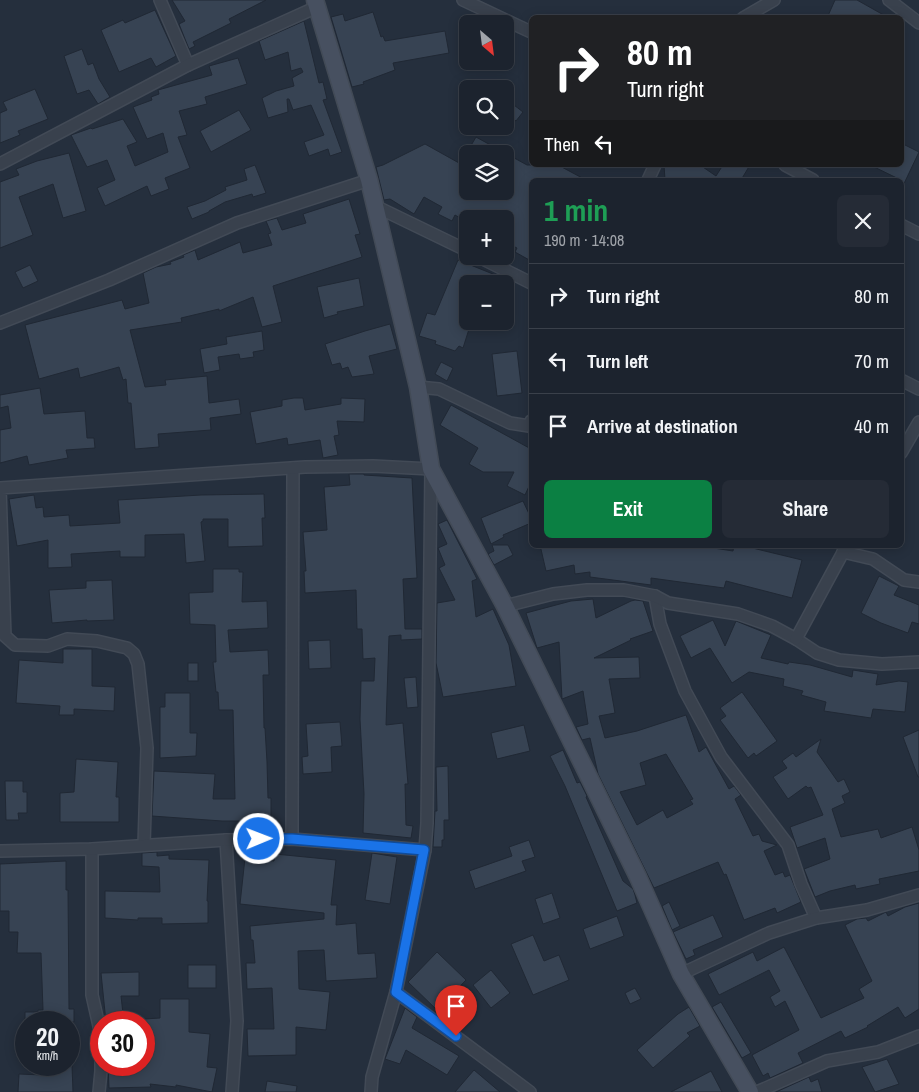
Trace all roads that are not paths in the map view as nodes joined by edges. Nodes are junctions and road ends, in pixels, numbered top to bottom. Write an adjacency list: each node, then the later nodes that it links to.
1 (160, 0): 9 (street)
2 (463, 0): 8 (street)
3 (774, 0): 6 (street)
4 (889, 0): 7 (street)
5 (316, 4): 9 (street); 13 (street)
6 (748, 15)
7 (919, 23)
8 (529, 31)
9 (188, 65): 10 (street)
10 (0, 164)
11 (789, 167): 12 (street)
12 (809, 178)
13 (368, 180): 14 (street); 20 (street)
14 (375, 206): 17 (street); 22 (street)
15 (904, 226): 16 (street)
16 (919, 234)
17 (459, 247)
18 (495, 265): 19 (street)
19 (529, 282)
20 (0, 323)
21 (904, 382): 23 (street)
22 (418, 387): 25 (street); 28 (street)
23 (919, 389)
24 (919, 422): 26 (street)
25 (529, 426)
26 (904, 448)
27 (293, 468): 28 (street); 35 (street); 37 (street)
28 (431, 469): 32 (street); 39 (street)
29 (845, 548): 30 (street); 33 (street)
30 (919, 582)
31 (655, 596): 32 (street); 33 (street); 42 (street)
32 (505, 606): 43 (street)
33 (796, 639): 34 (street)
34 (919, 662)
35 (292, 839): 36 (street); 39 (street)
36 (226, 840): 37 (street); 47 (street); 48 (street)
37 (144, 845): 38 (street)
38 (92, 849): 40 (street); 46 (street)
39 (424, 850): 44 (street)
40 (0, 851)
41 (919, 894): 42 (street)
42 (816, 918): 43 (street)
43 (681, 974): 51 (street)
44 (396, 992): 49 (street); 50 (street)
45 (919, 1036): 52 (street)
46 (99, 1092)
47 (227, 1092)
48 (232, 1092)
49 (371, 1092)
50 (530, 1092)
51 (750, 1092)
52 (757, 1092)

